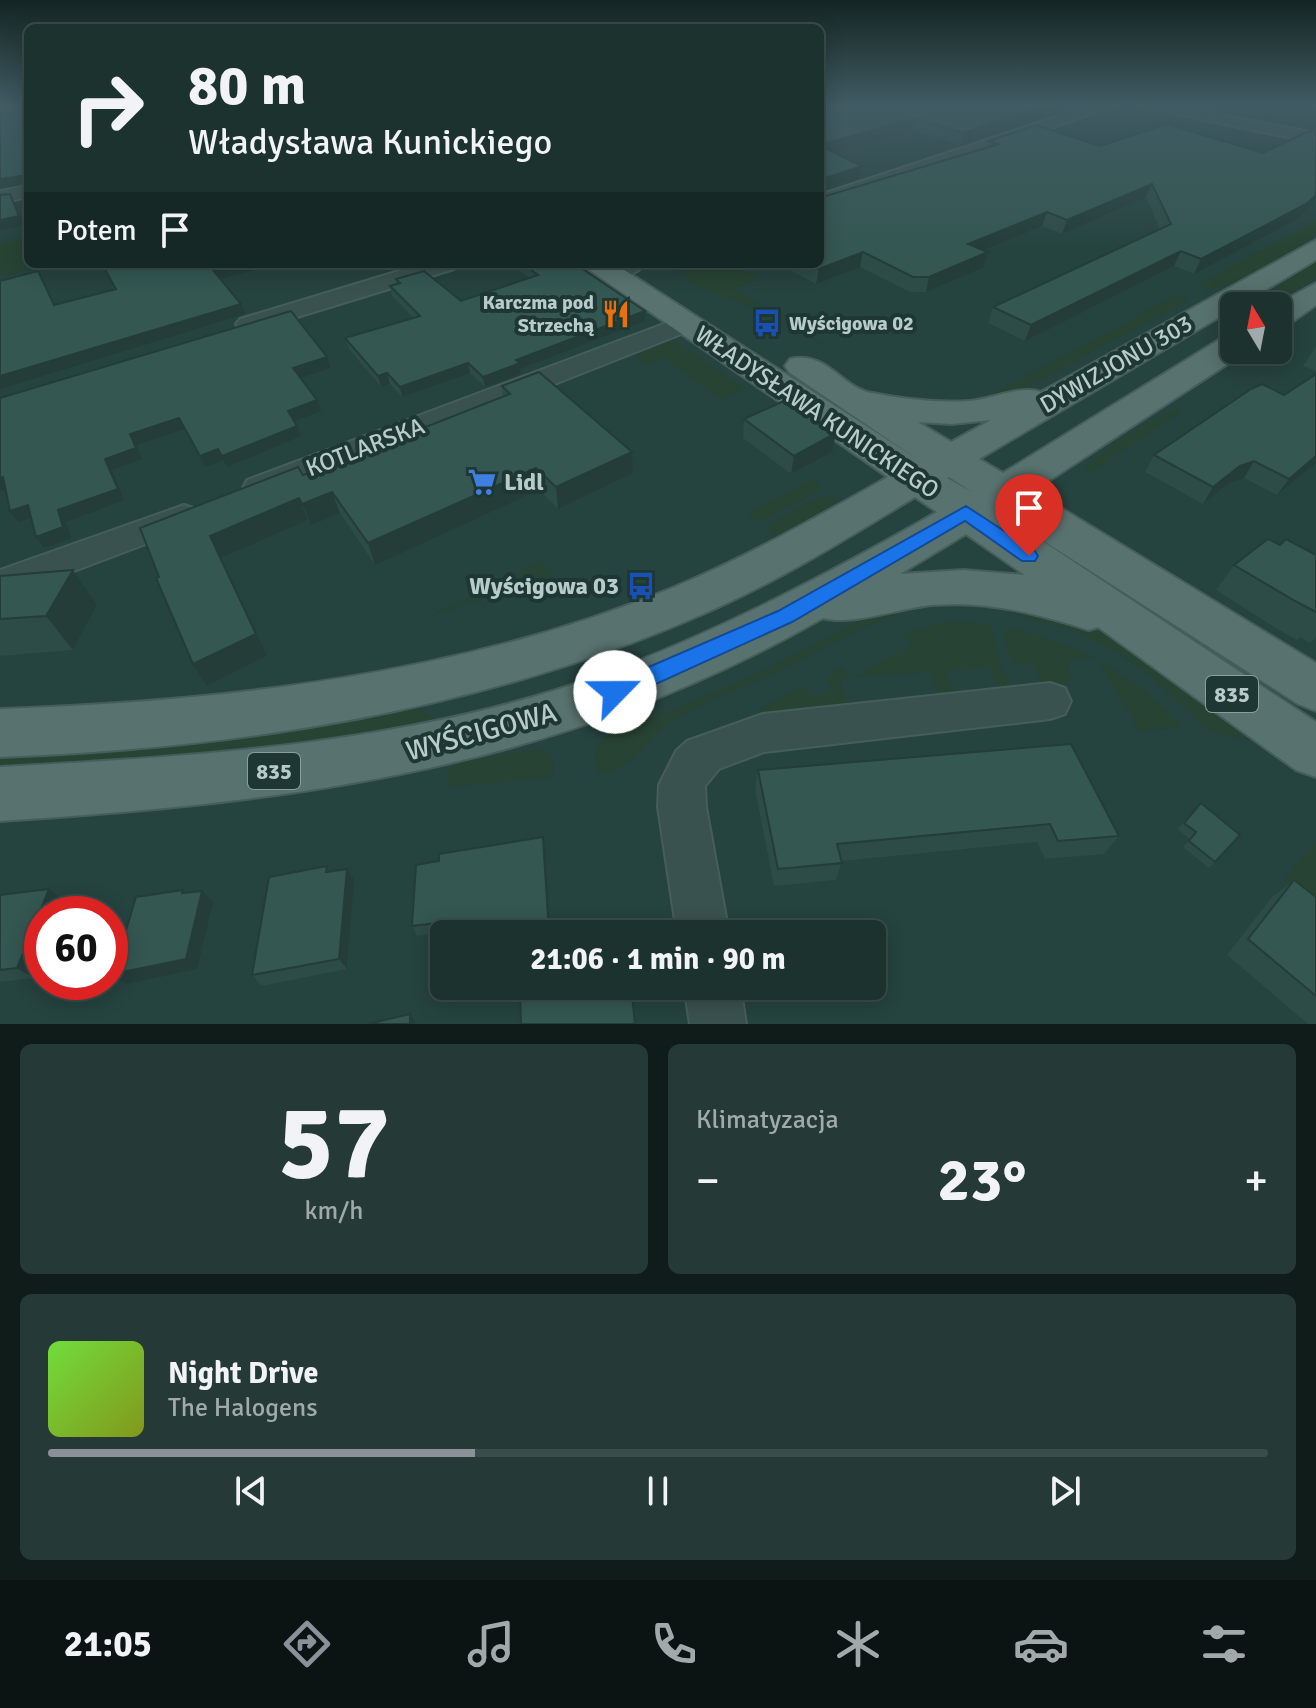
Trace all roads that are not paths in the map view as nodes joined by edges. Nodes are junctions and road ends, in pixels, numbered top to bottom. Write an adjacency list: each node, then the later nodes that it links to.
1 (964, 154): 4 (street)
2 (24, 192): 3 (street)
3 (0, 197)
4 (824, 201)
5 (1316, 248): 14 (main road, DYWIZJONU 303)
6 (433, 268): 12 (street)
7 (622, 268): 11 (main road, WŁADYSŁAWA KUNICKIEGO)
8 (624, 268): 15 (main road, WŁADYSŁAWA KUNICKIEGO)
9 (1316, 292): 10 (main road)
10 (1292, 308)
11 (685, 324): 15 (main road, WŁADYSŁAWA KUNICKIEGO); 21 (street, KOTLARSKA)
12 (223, 331)
13 (1220, 354): 16 (main road, DYWIZJONU 303)
14 (1100, 373): 15 (main road); 17 (main road, DYWIZJONU 303)
15 (854, 417): 17 (main road, WŁADYSŁAWA KUNICKIEGO); 19 (main road)
16 (1041, 465): 18 (main road, DYWIZJONU 303); 20 (main road)
17 (933, 468): 18 (main road, WŁADYSŁAWA KUNICKIEGO); 19 (main road)
18 (983, 502): 20 (main road, WŁADYSŁAWA KUNICKIEGO / 835); 22 (main road, WYŚCIGOWA / 835); 23 (main road, WŁADYSŁAWA KUNICKIEGO)
19 (837, 525): 26 (main road)
20 (1104, 555): 24 (main road, WŁADYSŁAWA KUNICKIEGO / 835)
21 (0, 585)
22 (785, 616): 23 (main road, 835); 28 (main road, WYŚCIGOWA / 835)
23 (1148, 637): 27 (main road, WŁADYSŁAWA KUNICKIEGO / 835)
24 (1316, 689)
25 (1050, 701): 29 (street)
26 (0, 733)
27 (1316, 752)
28 (0, 794)
29 (701, 920)
30 (714, 1000): 31 (street)
31 (718, 1024)

